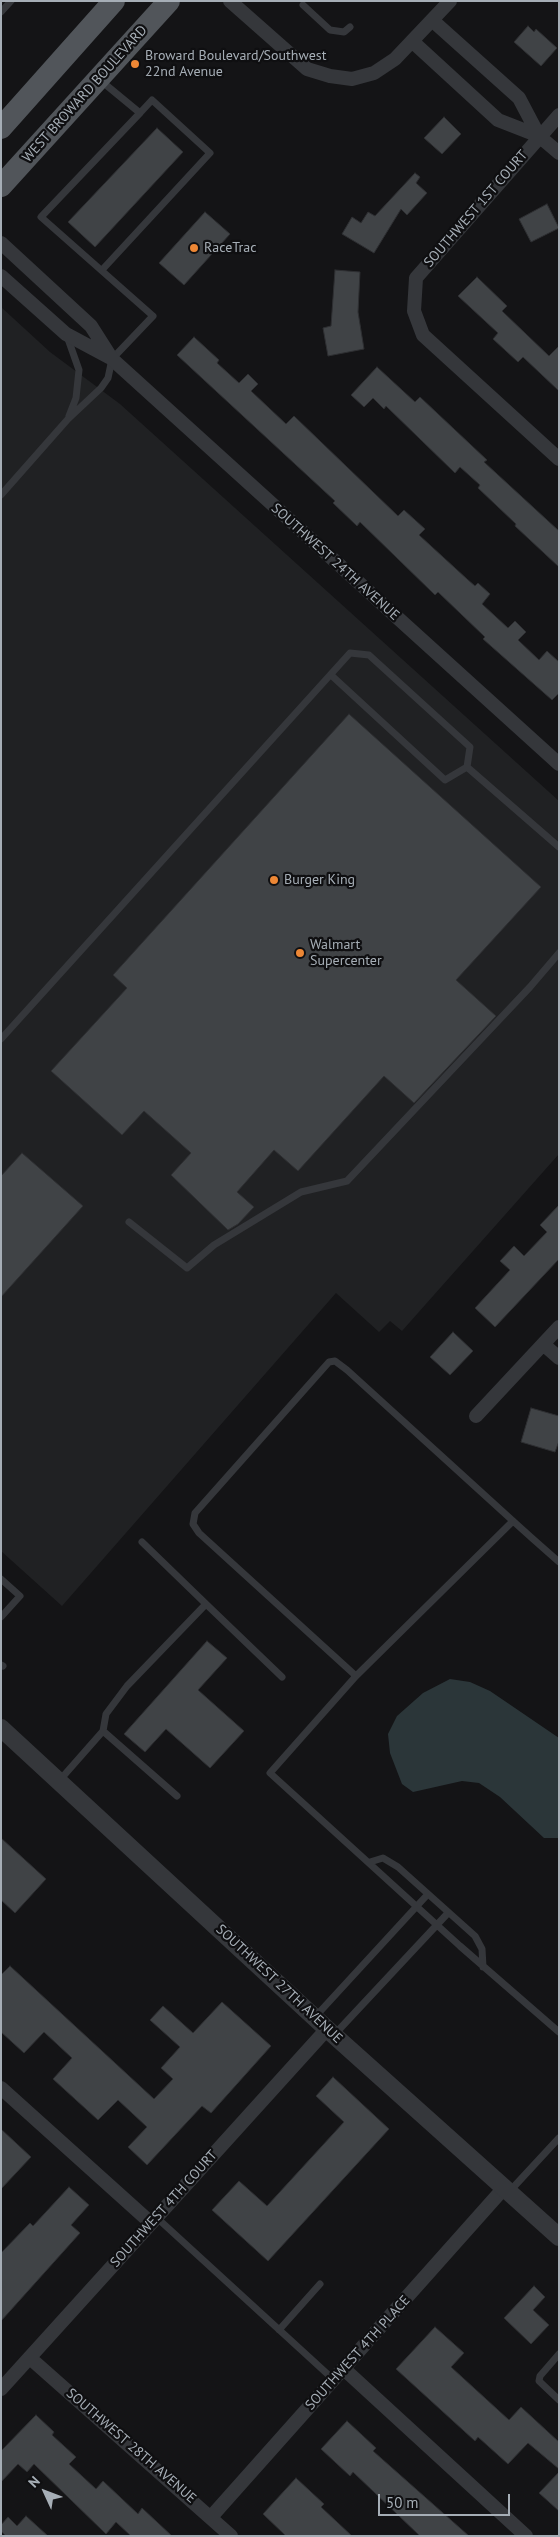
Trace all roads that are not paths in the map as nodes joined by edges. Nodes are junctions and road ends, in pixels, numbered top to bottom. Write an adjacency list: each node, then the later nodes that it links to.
1 (11, 1): 7 (lane)
2 (114, 1): 14 (main road)
3 (169, 1): 11 (main road, WEST BROWARD BOULEVARD)
4 (230, 1): 10 (street)
5 (450, 1): 8 (street)
6 (303, 5): 9 (lane)
7 (1, 12)
8 (432, 20): 10 (street); 15 (street)
9 (350, 27)
10 (413, 42): 15 (street)
11 (98, 79): 12 (lane); 17 (main road, WEST BROWARD BOULEVARD)
12 (140, 113): 19 (lane); 19 (lane)
13 (559, 115): 15 (street, SOUTHWEST 1ST COURT)
14 (1, 128)
15 (539, 136): 16 (street); 24 (street, SOUTHWEST 1ST COURT)
16 (559, 153)
17 (1, 186)
18 (1, 243): 22 (street, SOUTHWEST 24TH AVENUE)
19 (102, 270): 22 (lane)
20 (1, 276): 21 (street, SOUTHWEST 24TH AVENUE)
21 (66, 334): 22 (street, SOUTHWEST 24TH AVENUE); 23 (lane)
22 (112, 359): 23 (lane); 27 (street, SOUTHWEST 24TH AVENUE)
23 (68, 419): 25 (lane)
24 (559, 459)
25 (1, 495)
26 (331, 675): 28 (lane); 28 (lane); 31 (lane)
27 (559, 764)
28 (467, 767): 29 (lane)
29 (559, 846)
30 (559, 953): 32 (lane)
31 (1, 1039)
32 (129, 1222)
33 (559, 1327): 34 (street)
34 (543, 1344): 35 (street); 36 (street)
35 (559, 1358)
36 (476, 1416)
37 (513, 1520): 39 (lane); 43 (lane); 43 (lane)
38 (142, 1542): 41 (lane)
39 (559, 1562)
40 (1, 1579): 42 (lane)
41 (206, 1604): 44 (lane); 46 (lane)
42 (1, 1617)
43 (356, 1676): 49 (lane)
44 (282, 1677)
45 (1, 1728): 47 (street, SOUTHWEST 27TH AVENUE)
46 (103, 1731): 47 (lane); 48 (lane)
47 (59, 1781): 55 (street, SOUTHWEST 27TH AVENUE)
48 (177, 1796)
49 (370, 1862): 50 (lane); 51 (lane)
50 (428, 1894): 51 (lane); 52 (lane)
51 (418, 1906): 53 (lane); 55 (lane)
52 (448, 1913): 53 (lane); 54 (lane)
53 (438, 1924): 54 (lane); 55 (lane)
54 (483, 1967): 56 (lane)
55 (325, 2027): 59 (street, SOUTHWEST 27TH AVENUE); 60 (street, SOUTHWEST 4TH COURT)
56 (559, 2032)
57 (2, 2090): 60 (street)
58 (559, 2138): 59 (lane)
59 (506, 2190): 61 (street, SOUTHWEST 27TH AVENUE); 66 (street, SOUTHWEST 4TH PLACE)
60 (154, 2220): 63 (lane); 65 (street, SOUTHWEST 4TH COURT)
61 (559, 2238)
62 (320, 2284): 63 (lane)
63 (279, 2330): 67 (lane)
64 (559, 2354): 69 (lane)
65 (30, 2358): 68 (street, SOUTHWEST 4TH COURT); 70 (street, SOUTHWEST 28TH AVENUE)
66 (344, 2369): 67 (street, SOUTHWEST 4TH PLACE); 72 (street)
67 (334, 2380): 70 (street, SOUTHWEST 4TH PLACE)
68 (1, 2389)
69 (559, 2400)
70 (211, 2517): 71 (street, SOUTHWEST 28TH AVENUE)
71 (231, 2536)
72 (526, 2536)

